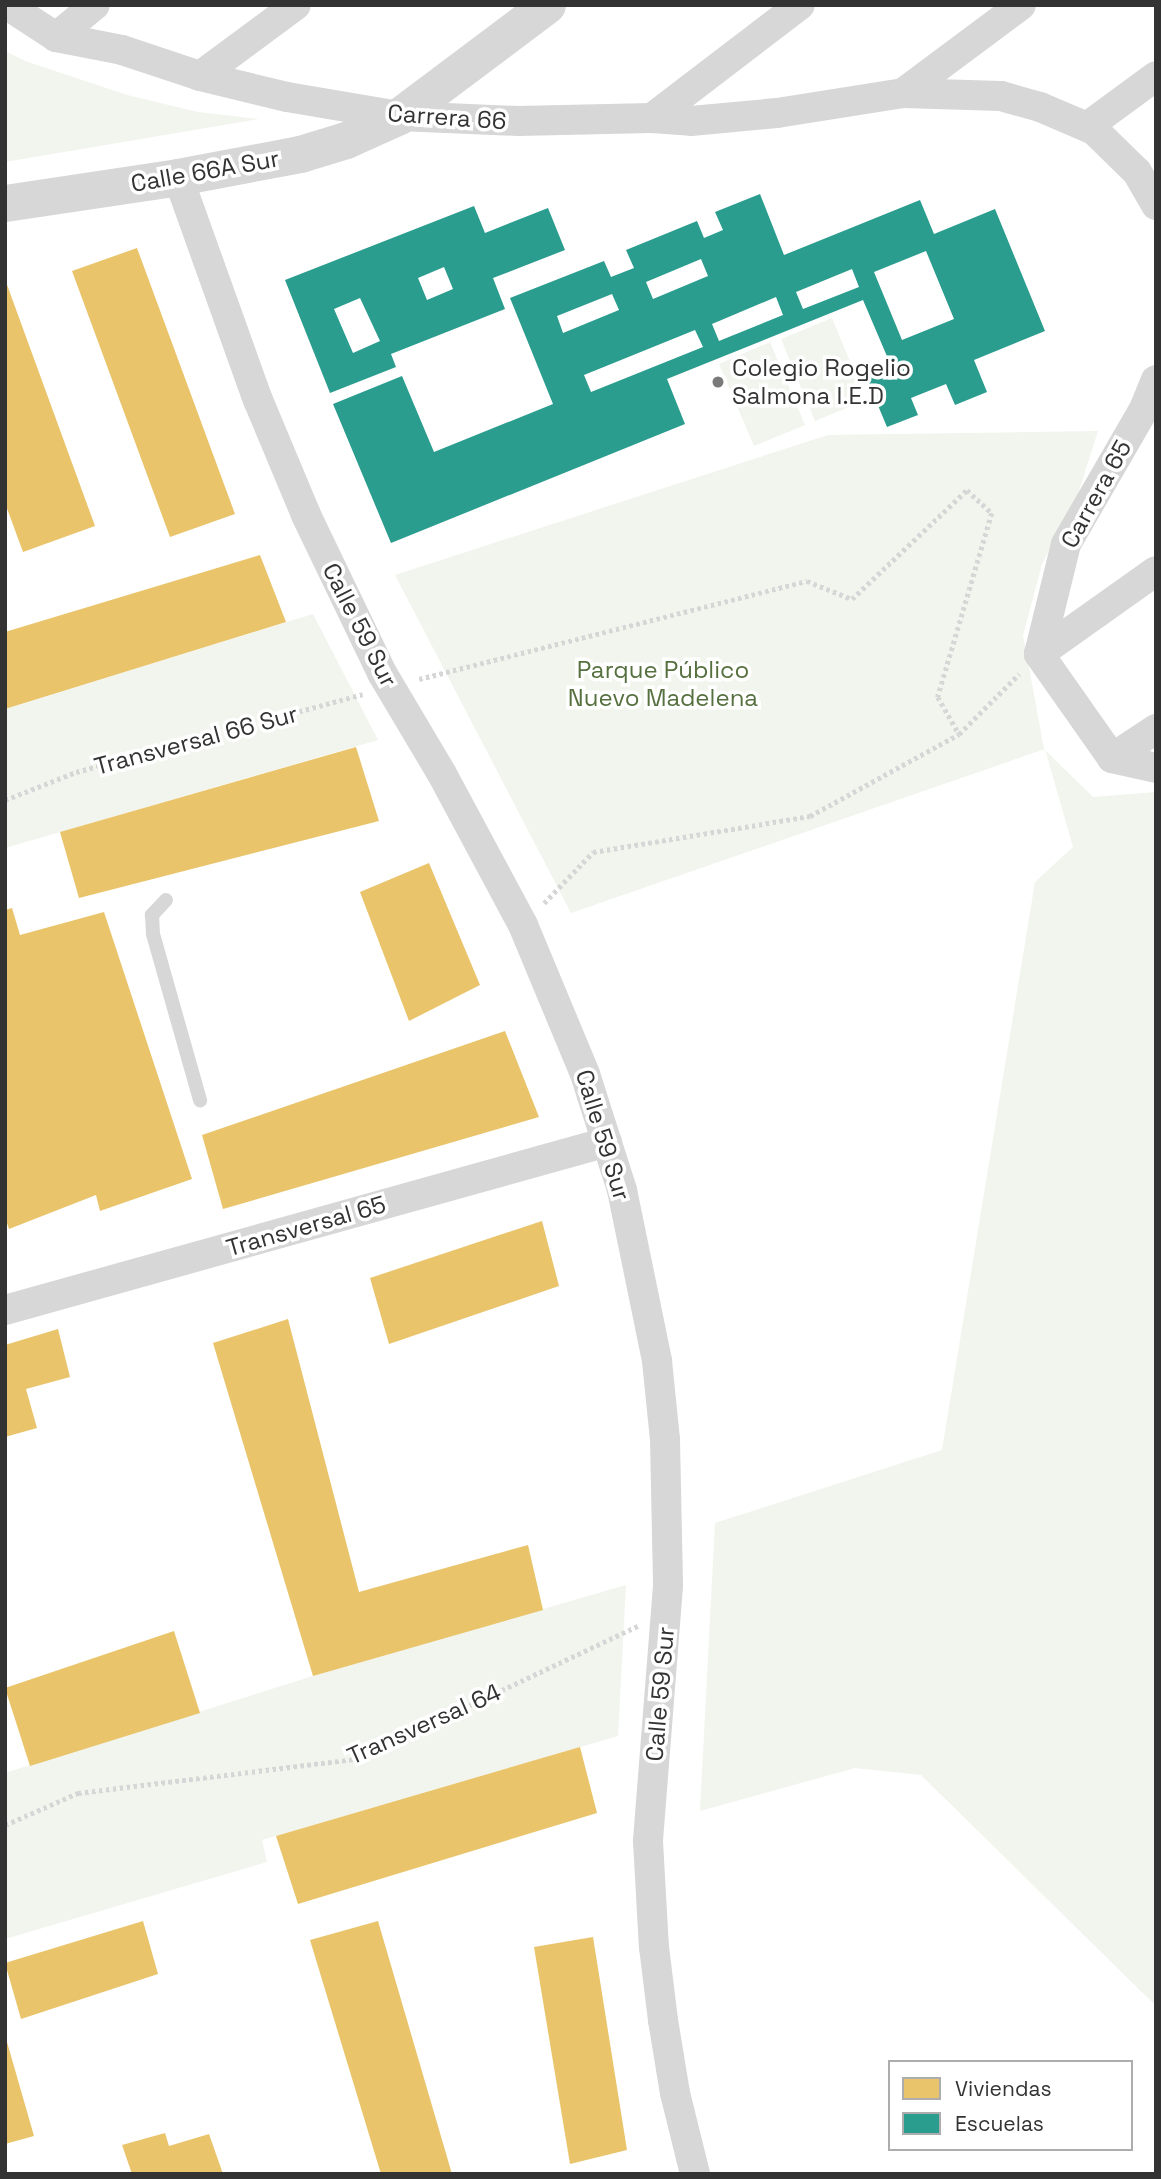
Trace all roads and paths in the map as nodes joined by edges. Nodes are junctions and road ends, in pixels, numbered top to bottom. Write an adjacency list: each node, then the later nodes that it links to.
1 (7, 5): 7 (street, Carrera 66)
2 (95, 5): 7 (street)
3 (296, 5): 8 (street)
4 (547, 5): 11 (street, Calle 66A Sur)
5 (800, 5): 12 (street)
6 (1021, 5): 10 (street)
7 (56, 37): 8 (street, Carrera 66)
8 (200, 76): 11 (street, Carrera 66)
9 (1156, 76): 13 (street)
10 (903, 93): 12 (street, Carrera 66); 13 (street)
11 (399, 116): 12 (street, Carrera 66); 14 (street, Calle 66A Sur)
12 (652, 118)
13 (1088, 125): 16 (street)
14 (178, 177): 15 (street, Calle 66A Sur); 21 (street, Calle 59 Sur)
15 (5, 203)
16 (1156, 205)
17 (1156, 380): 18 (street, Carrera 65)
18 (1150, 405): 20 (street, Carrera 65)
19 (1156, 571): 20 (street)
20 (1039, 654): 23 (path); 24 (street)
21 (390, 687): 23 (path, Transversal 66 Sur); 26 (path, Transversal 66 Sur); 28 (street, Calle 59 Sur)
22 (1156, 729): 24 (street)
23 (959, 734): 28 (path)
24 (1112, 758): 25 (street)
25 (1156, 768)
26 (5, 800)
27 (166, 900): 29 (lane)
28 (523, 925): 30 (street, Calle 59 Sur)
29 (200, 1100)
30 (607, 1142): 31 (street, Transversal 65); 32 (street, Calle 59 Sur)
31 (5, 1310)
32 (667, 1612): 33 (path, Transversal 64); 34 (street, Calle 59 Sur)
33 (5, 1825)
34 (695, 2174)

